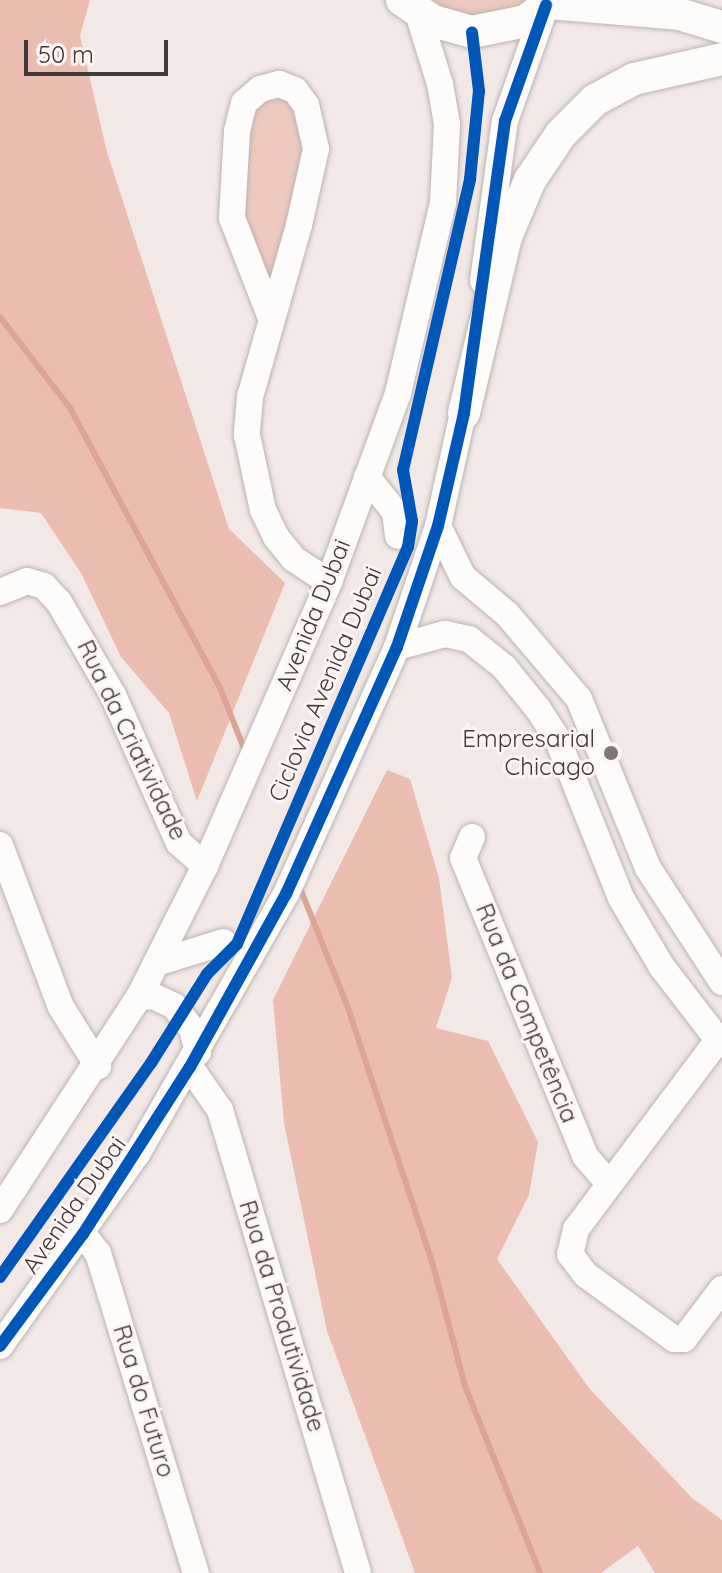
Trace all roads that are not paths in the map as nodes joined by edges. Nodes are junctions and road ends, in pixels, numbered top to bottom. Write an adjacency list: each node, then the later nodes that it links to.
1 (549, 3): 2 (main road); 3 (main road); 6 (street, Avenida Dubai)
2 (410, 6): 7 (street, Avenida Dubai)
3 (722, 27)
4 (722, 59): 6 (main road)
5 (271, 318): 5 (street); 10 (street)
6 (464, 413): 8 (street, Avenida Dubai)
7 (367, 477): 9 (street); 10 (street, Avenida Dubai)
8 (438, 526): 12 (street, Avenida Dubai); 18 (street)
9 (398, 536)
10 (329, 582): 15 (street, Avenida Dubai)
11 (0, 592): 15 (street, Rua da Criatividade)
12 (397, 647): 20 (street); 21 (street, Avenida Dubai)
13 (472, 837): 23 (street, Rua da Competência)
14 (0, 845): 22 (street)
15 (205, 866): 17 (street, Avenida Dubai)
16 (224, 942): 17 (street)
17 (156, 963): 19 (street, Avenida Dubai)
18 (722, 982)
19 (139, 997): 21 (street, Rua da Produtividade); 22 (street, Avenida Dubai)
20 (720, 1042): 23 (street)
21 (194, 1060): 25 (street, Avenida Dubai); 29 (street, Rua da Produtividade)
22 (98, 1066): 24 (street, Avenida Dubai)
23 (608, 1182): 26 (street)
24 (0, 1210)
25 (83, 1234): 27 (street, Avenida Dubai); 28 (street, Rua do Futuro)
26 (722, 1289)
27 (0, 1346)
28 (196, 1573)
29 (358, 1573)

